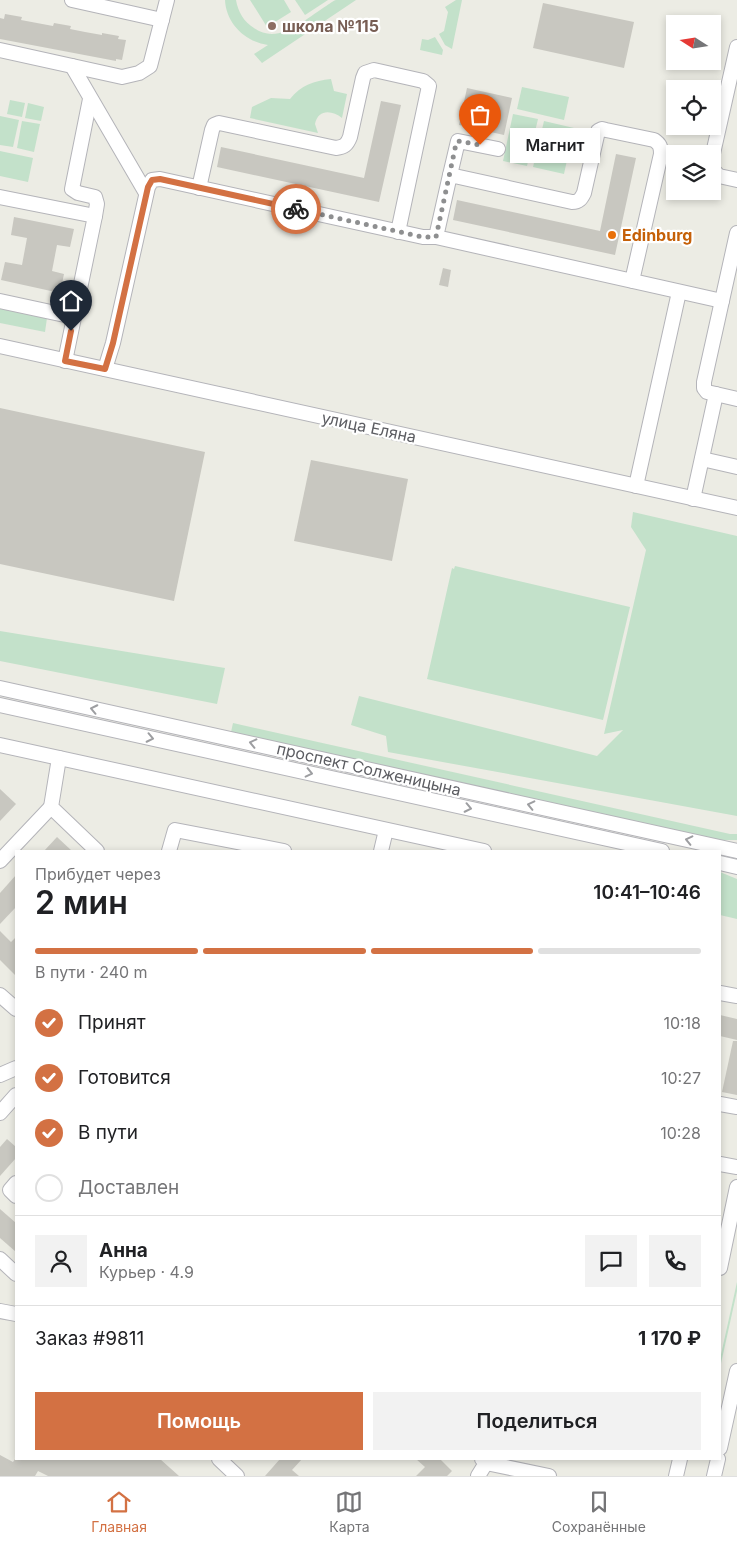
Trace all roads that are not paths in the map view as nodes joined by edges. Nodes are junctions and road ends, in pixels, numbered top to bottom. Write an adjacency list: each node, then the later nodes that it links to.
1 (72, 0): 3 (street)
2 (166, 0): 3 (street)
3 (162, 20): 6 (street)
4 (737, 47): 8 (street)
5 (0, 50): 6 (street)
6 (72, 66): 7 (street)
7 (90, 99): 14 (street); 16 (street)
8 (715, 145)
9 (498, 149): 10 (street)
10 (450, 175): 19 (street); 20 (street)
11 (721, 176): 12 (street)
12 (737, 180)
13 (199, 188): 14 (street); 17 (street); 17 (street)
14 (146, 193): 27 (street)
15 (0, 197): 16 (street)
16 (95, 216): 24 (street)
17 (398, 232): 19 (street)
18 (737, 233): 23 (street)
19 (436, 237): 20 (street)
20 (632, 281): 21 (street)
21 (679, 292): 23 (street); 32 (street)
22 (0, 301): 24 (street)
23 (722, 301): 28 (street)
24 (74, 316): 26 (street)
25 (0, 346): 26 (street, улица Еляна)
26 (65, 361): 27 (street, улица Еляна)
27 (105, 369): 32 (street, улица Еляна)
28 (716, 394): 29 (street); 30 (street)
29 (737, 399)
30 (702, 459): 31 (street); 33 (street)
31 (737, 467)
32 (636, 486): 33 (street, улица Еляна)
33 (693, 498): 34 (street, улица Еляна)
34 (737, 508)
35 (0, 688): 48 (street, проспект Солженицына, one-way to 35)
36 (0, 705): 41 (street, проспект Солженицына, one-way to 41)
37 (0, 745): 38 (street)
38 (59, 758): 39 (street); 40 (street)
39 (51, 807): 42 (street); 49 (street)
40 (386, 830): 45 (street); 46 (street)
41 (637, 848): 47 (street, проспект Солженицына)
42 (97, 850)
43 (169, 850): 44 (street)
44 (279, 850)
45 (381, 850)
46 (479, 850)
47 (654, 850)
48 (737, 851)
49 (0, 861)
50 (721, 863): 51 (street)
51 (736, 868)
52 (721, 993): 54 (street)
53 (0, 995): 55 (street)
54 (737, 996)
55 (15, 1008)
56 (15, 1068): 57 (street)
57 (0, 1075)
58 (15, 1096): 61 (street)
59 (721, 1104): 60 (street)
60 (737, 1108)
61 (0, 1112)
62 (721, 1164): 63 (street)
63 (737, 1167)
64 (15, 1184): 66 (street)
65 (737, 1187): 68 (street)
66 (15, 1195)
67 (0, 1259): 69 (street)
68 (721, 1263)
69 (15, 1273)
70 (0, 1311): 71 (street)
71 (15, 1314)
72 (737, 1371): 73 (street)
73 (721, 1443)
74 (220, 1460): 78 (street)
75 (485, 1460): 79 (street); 80 (street)
76 (680, 1460): 81 (street)
77 (718, 1460): 82 (street)
78 (237, 1476)
79 (478, 1476)
80 (549, 1476)
81 (676, 1476)
82 (714, 1476)

